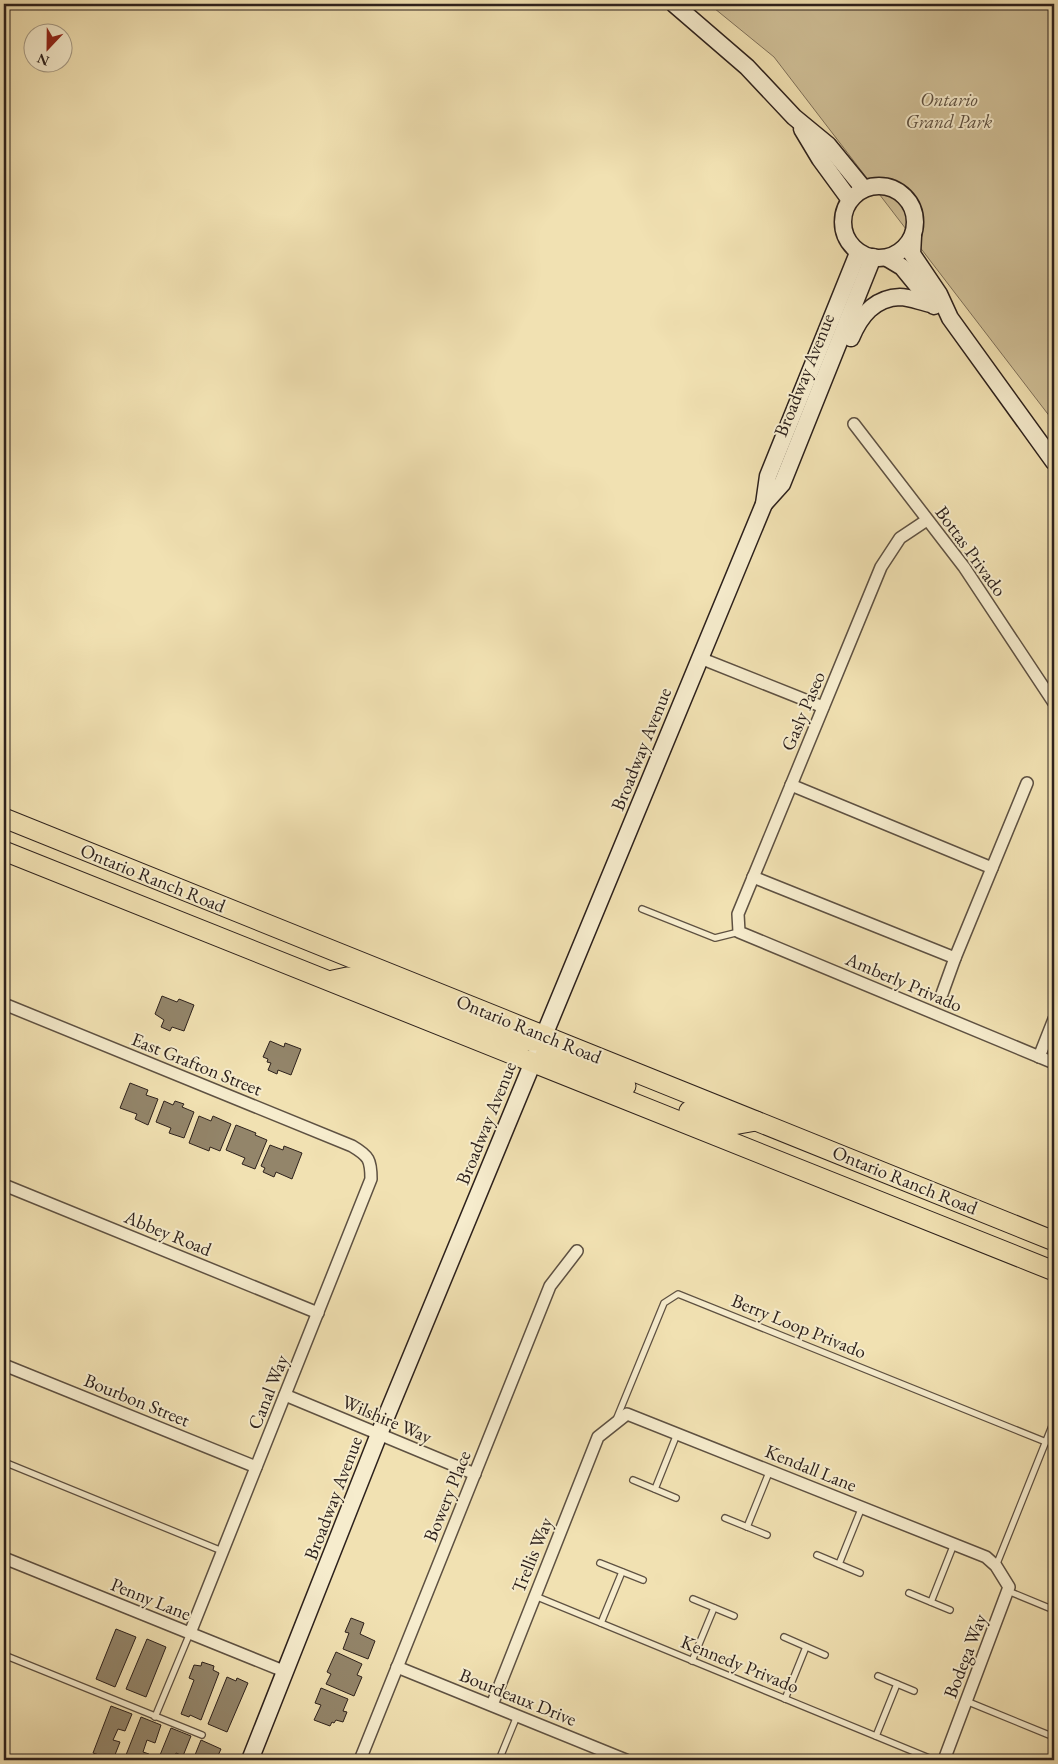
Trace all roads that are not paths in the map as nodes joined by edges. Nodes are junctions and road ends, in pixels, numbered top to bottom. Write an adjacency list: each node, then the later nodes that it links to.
1 (674, 4): 2 (street)
2 (794, 116): 3 (street); 4 (street)
3 (864, 189): 4 (street); 5 (street)
4 (850, 200): 6 (street)
5 (913, 236): 6 (street); 8 (street)
6 (873, 256): 7 (street); 11 (street, Broadway Avenue); 12 (street, Broadway Avenue)
7 (931, 304): 8 (street); 11 (street)
8 (950, 318): 10 (street)
9 (854, 424): 13 (street, Bottas Privado)
10 (1054, 462)
11 (782, 484): 12 (street, Broadway Avenue)
12 (764, 504): 14 (street, Broadway Avenue)
13 (927, 520): 15 (street, Bottas Privado); 16 (street, Gasly Paseo)
14 (700, 658): 16 (street); 30 (street, Broadway Avenue)
15 (1054, 703)
16 (823, 707): 18 (street, Gasly Paseo)
17 (1027, 783): 21 (street)
18 (791, 785): 21 (street); 22 (street, Gasly Paseo)
19 (4, 818): 30 (main road, Ontario Ranch Road)
20 (4, 851): 26 (main road, Ontario Ranch Road)
21 (992, 868): 25 (street)
22 (753, 877): 24 (street, Gasly Paseo); 25 (street)
23 (642, 909): 24 (lane)
24 (740, 932): 31 (street, Amberly Privado)
25 (955, 958): 27 (street)
26 (330, 981): 30 (main road); 32 (main road, Ontario Ranch Road)
27 (942, 994)
28 (4, 1004): 35 (street, East Grafton Street)
29 (1054, 1019): 31 (street)
30 (544, 1035): 32 (street, Broadway Avenue); 34 (main road, Ontario Ranch Road)
31 (1039, 1057): 33 (street, Amberly Privado)
32 (533, 1062): 34 (main road); 39 (main road, Ontario Ranch Road); 45 (street, Broadway Avenue)
33 (1054, 1063)
34 (757, 1121): 37 (main road, Ontario Ranch Road)
35 (371, 1164): 40 (street, Canal Way)
36 (4, 1185): 40 (street, Abbey Road)
37 (1054, 1241)
38 (577, 1251): 51 (street, Bowery Place)
39 (1054, 1271)
40 (318, 1313): 42 (street, Canal Way)
41 (4, 1365): 49 (street, Bourbon Street)
42 (285, 1395): 45 (street, Wilshire Way); 49 (street, Canal Way)
43 (1054, 1421): 47 (lane)
44 (614, 1424): 46 (street, Kendall Lane); 47 (lane, Berry Loop Privado); 71 (street, Trellis Way)
45 (379, 1434): 51 (street, Wilshire Way); 86 (street, Broadway Avenue)
46 (677, 1434): 50 (street, Kendall Lane); 53 (lane)
47 (1046, 1442): 65 (lane)
48 (4, 1462): 60 (lane)
49 (256, 1468): 60 (street, Canal Way)
50 (770, 1470): 55 (street, Kendall Lane); 57 (lane)
51 (475, 1474): 85 (street, Bowery Place)
52 (633, 1480): 53 (lane)
53 (655, 1489): 54 (lane)
54 (676, 1498)
55 (862, 1507): 59 (street, Kendall Lane); 64 (lane)
56 (725, 1518): 57 (lane)
57 (747, 1527): 58 (lane)
58 (767, 1535)
59 (954, 1544): 65 (street, Kendall Lane); 73 (lane)
60 (222, 1551): 79 (street, Canal Way)
61 (817, 1555): 64 (lane)
62 (4, 1558): 79 (street, Penny Lane)
63 (600, 1563): 66 (lane)
64 (839, 1564): 67 (lane)
65 (996, 1566): 69 (street)
66 (622, 1572): 68 (lane); 78 (lane)
67 (860, 1572)
68 (643, 1580)
69 (1008, 1591): 76 (lane); 91 (street, Bodega Way)
70 (909, 1593): 73 (lane)
71 (535, 1596): 78 (lane, Kennedy Privado); 92 (street, Trellis Way)
72 (693, 1599): 74 (lane)
73 (931, 1602): 75 (lane)
74 (714, 1608): 77 (lane); 84 (lane)
75 (950, 1610)
76 (1054, 1610)
77 (734, 1616)
78 (601, 1623): 84 (lane, Kennedy Privado)
79 (190, 1633): 86 (street, Penny Lane); 94 (lane)
80 (784, 1637): 81 (lane)
81 (806, 1647): 82 (lane); 90 (lane)
82 (825, 1654)
83 (4, 1655): 94 (lane)
84 (692, 1661): 90 (lane, Kennedy Privado)
85 (397, 1667): 92 (street, Bourdeaux Drive); 99 (street, Bowery Place)
86 (286, 1672): 98 (street, Broadway Avenue)
87 (878, 1676): 88 (lane)
88 (897, 1684): 89 (lane); 96 (lane)
89 (914, 1691)
90 (785, 1699): 96 (lane, Kennedy Privado)
91 (966, 1701): 97 (lane); 103 (street, Bodega Way)
92 (492, 1706): 93 (street, Bourdeaux Drive)
93 (517, 1716): 100 (lane); 101 (street, Bourdeaux Drive)
94 (155, 1717): 95 (lane)
95 (202, 1736)
96 (876, 1736): 102 (lane, Kennedy Privado)
97 (1054, 1737)
98 (250, 1760)
99 (360, 1760)
100 (499, 1760)
101 (626, 1760)
102 (934, 1760)
103 (944, 1760)

